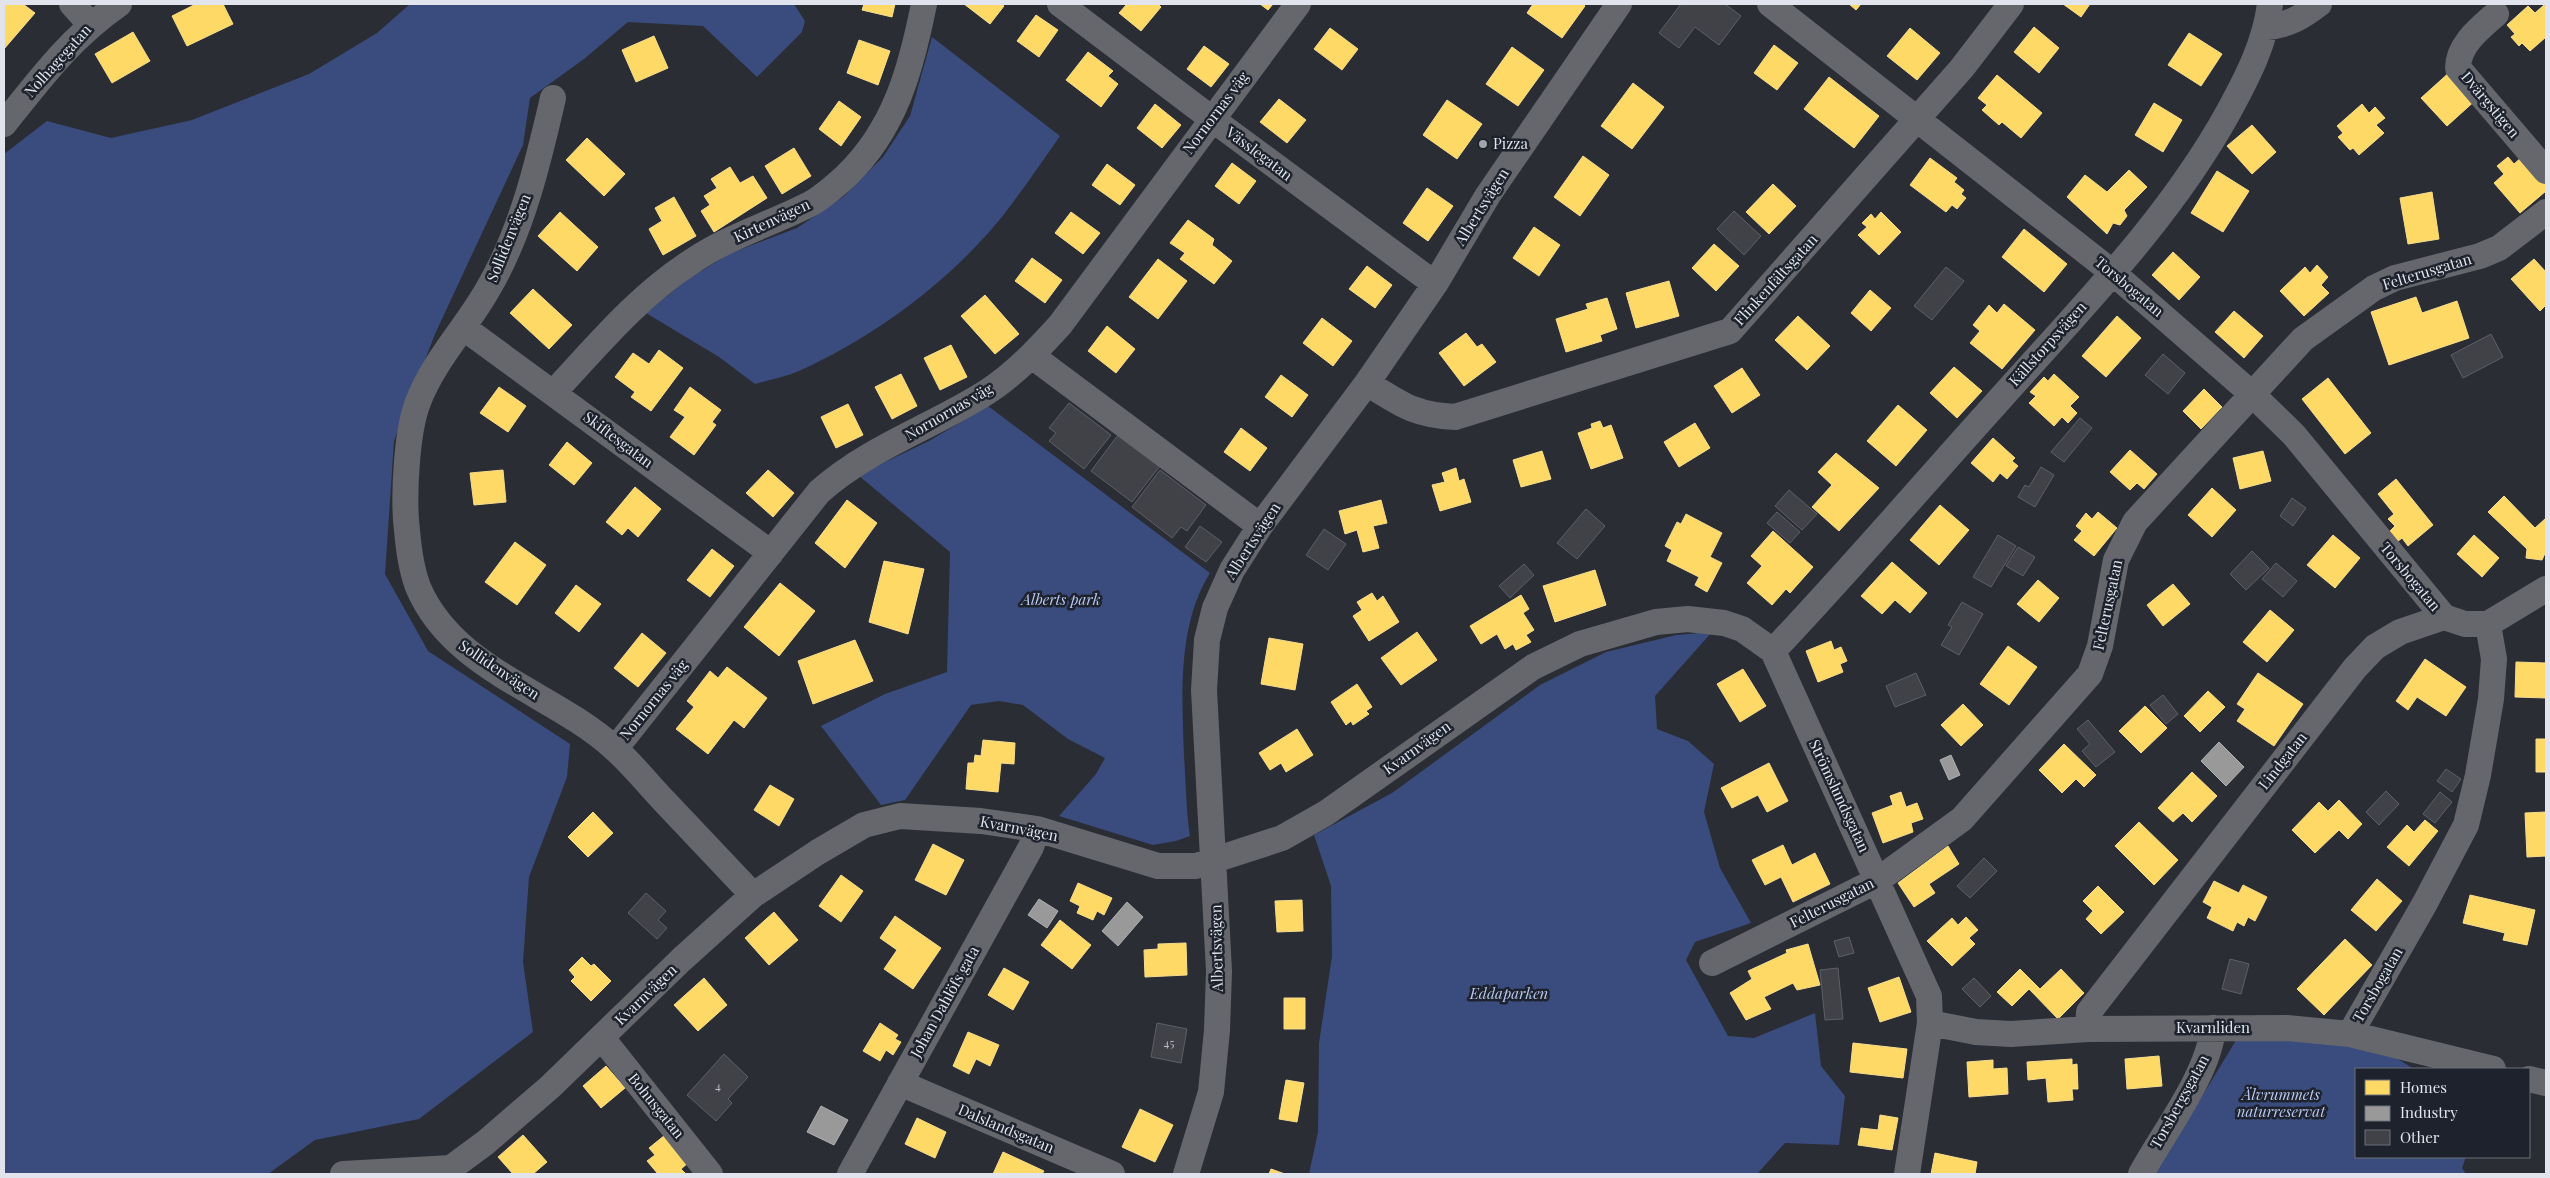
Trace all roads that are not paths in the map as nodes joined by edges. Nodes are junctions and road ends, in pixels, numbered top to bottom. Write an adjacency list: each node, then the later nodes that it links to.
1 (72, 4): 12 (street)
2 (119, 4): 12 (street, Nolhagegatan)
3 (924, 4): 24 (street, Kirtenvägen)
4 (1060, 4): 15 (street, Vässlegatan)
5 (1298, 4): 15 (street, Nornornas väg)
6 (1619, 4): 20 (street, Albertsvägen)
7 (1770, 4): 14 (street, Torsbogatan)
8 (2011, 4): 14 (street, Flinkenfältsgatan)
9 (2319, 4): 11 (street)
10 (2496, 14): 17 (street, Dvärgstigen)
11 (2269, 15): 19 (street, Källstorpsvägen)
12 (90, 24): 16 (street, Nolhagegatan)
13 (553, 98): 21 (street, Sollidenvägen)
14 (1919, 118): 19 (street, Torsbogatan); 23 (street, Flinkenfältsgatan)
15 (1212, 119): 20 (street, Vässlegatan); 22 (street, Nornornas väg)
16 (4, 124)
17 (2546, 171)
18 (2546, 212): 25 (street, Felterusgatan)
19 (2112, 272): 25 (street, Torsbogatan); 31 (street, Källstorpsvägen)
20 (1435, 284): 23 (street, Albertsvägen)
21 (464, 328): 24 (street, Skiftesgatan); 32 (street, Sollidenvägen)
22 (1032, 356): 26 (street); 27 (street, Nornornas väg)
23 (1367, 383): 26 (street, Albertsvägen)
24 (554, 392): 27 (street, Skiftesgatan)
25 (2252, 394): 29 (street, Torsbogatan); 35 (street, Felterusgatan)
26 (1260, 526): 34 (street, Albertsvägen)
27 (771, 553): 32 (street, Nornornas väg)
28 (2546, 589): 30 (street)
29 (2444, 617): 30 (street); 40 (street, Lindgatan)
30 (2488, 624): 41 (street, Torsbogatan)
31 (1773, 651): 34 (street, Kvarnvägen); 35 (street, Strömslundsgatan)
32 (615, 748): 36 (street, Sollidenvägen)
33 (1037, 829): 34 (street, Kvarnvägen); 36 (street, Kvarnvägen); 45 (street, Johan Dahlöfs gata)
34 (1214, 862): 52 (street, Albertsvägen)
35 (1878, 880): 37 (street, Felterusgatan); 38 (street, Strömslundsgatan)
36 (753, 895): 42 (street, Kvarnvägen)
37 (1712, 964)
38 (1930, 1023): 40 (street, Kvarnliden); 53 (street, Strömslundsgatan)
39 (2213, 1028): 40 (street, Kvarnliden); 41 (street, Kvarnliden); 54 (street, Torsbergsgatan)
40 (2088, 1029)
41 (2350, 1034): 43 (street, Kvarnliden)
42 (602, 1038): 47 (street, Kvarnvägen); 49 (street, Bohusgatan)
43 (2489, 1068)
44 (2530, 1079): 46 (street)
45 (900, 1083): 50 (street, Johan Dahlöfs gata); 51 (street, Dalslandsgatan)
46 (2546, 1083)
47 (454, 1171): 48 (street, Kvarnvägen)
48 (343, 1174)
49 (710, 1174)
50 (850, 1174)
51 (1112, 1174)
52 (1186, 1174)
53 (1907, 1174)
54 (2141, 1174)

